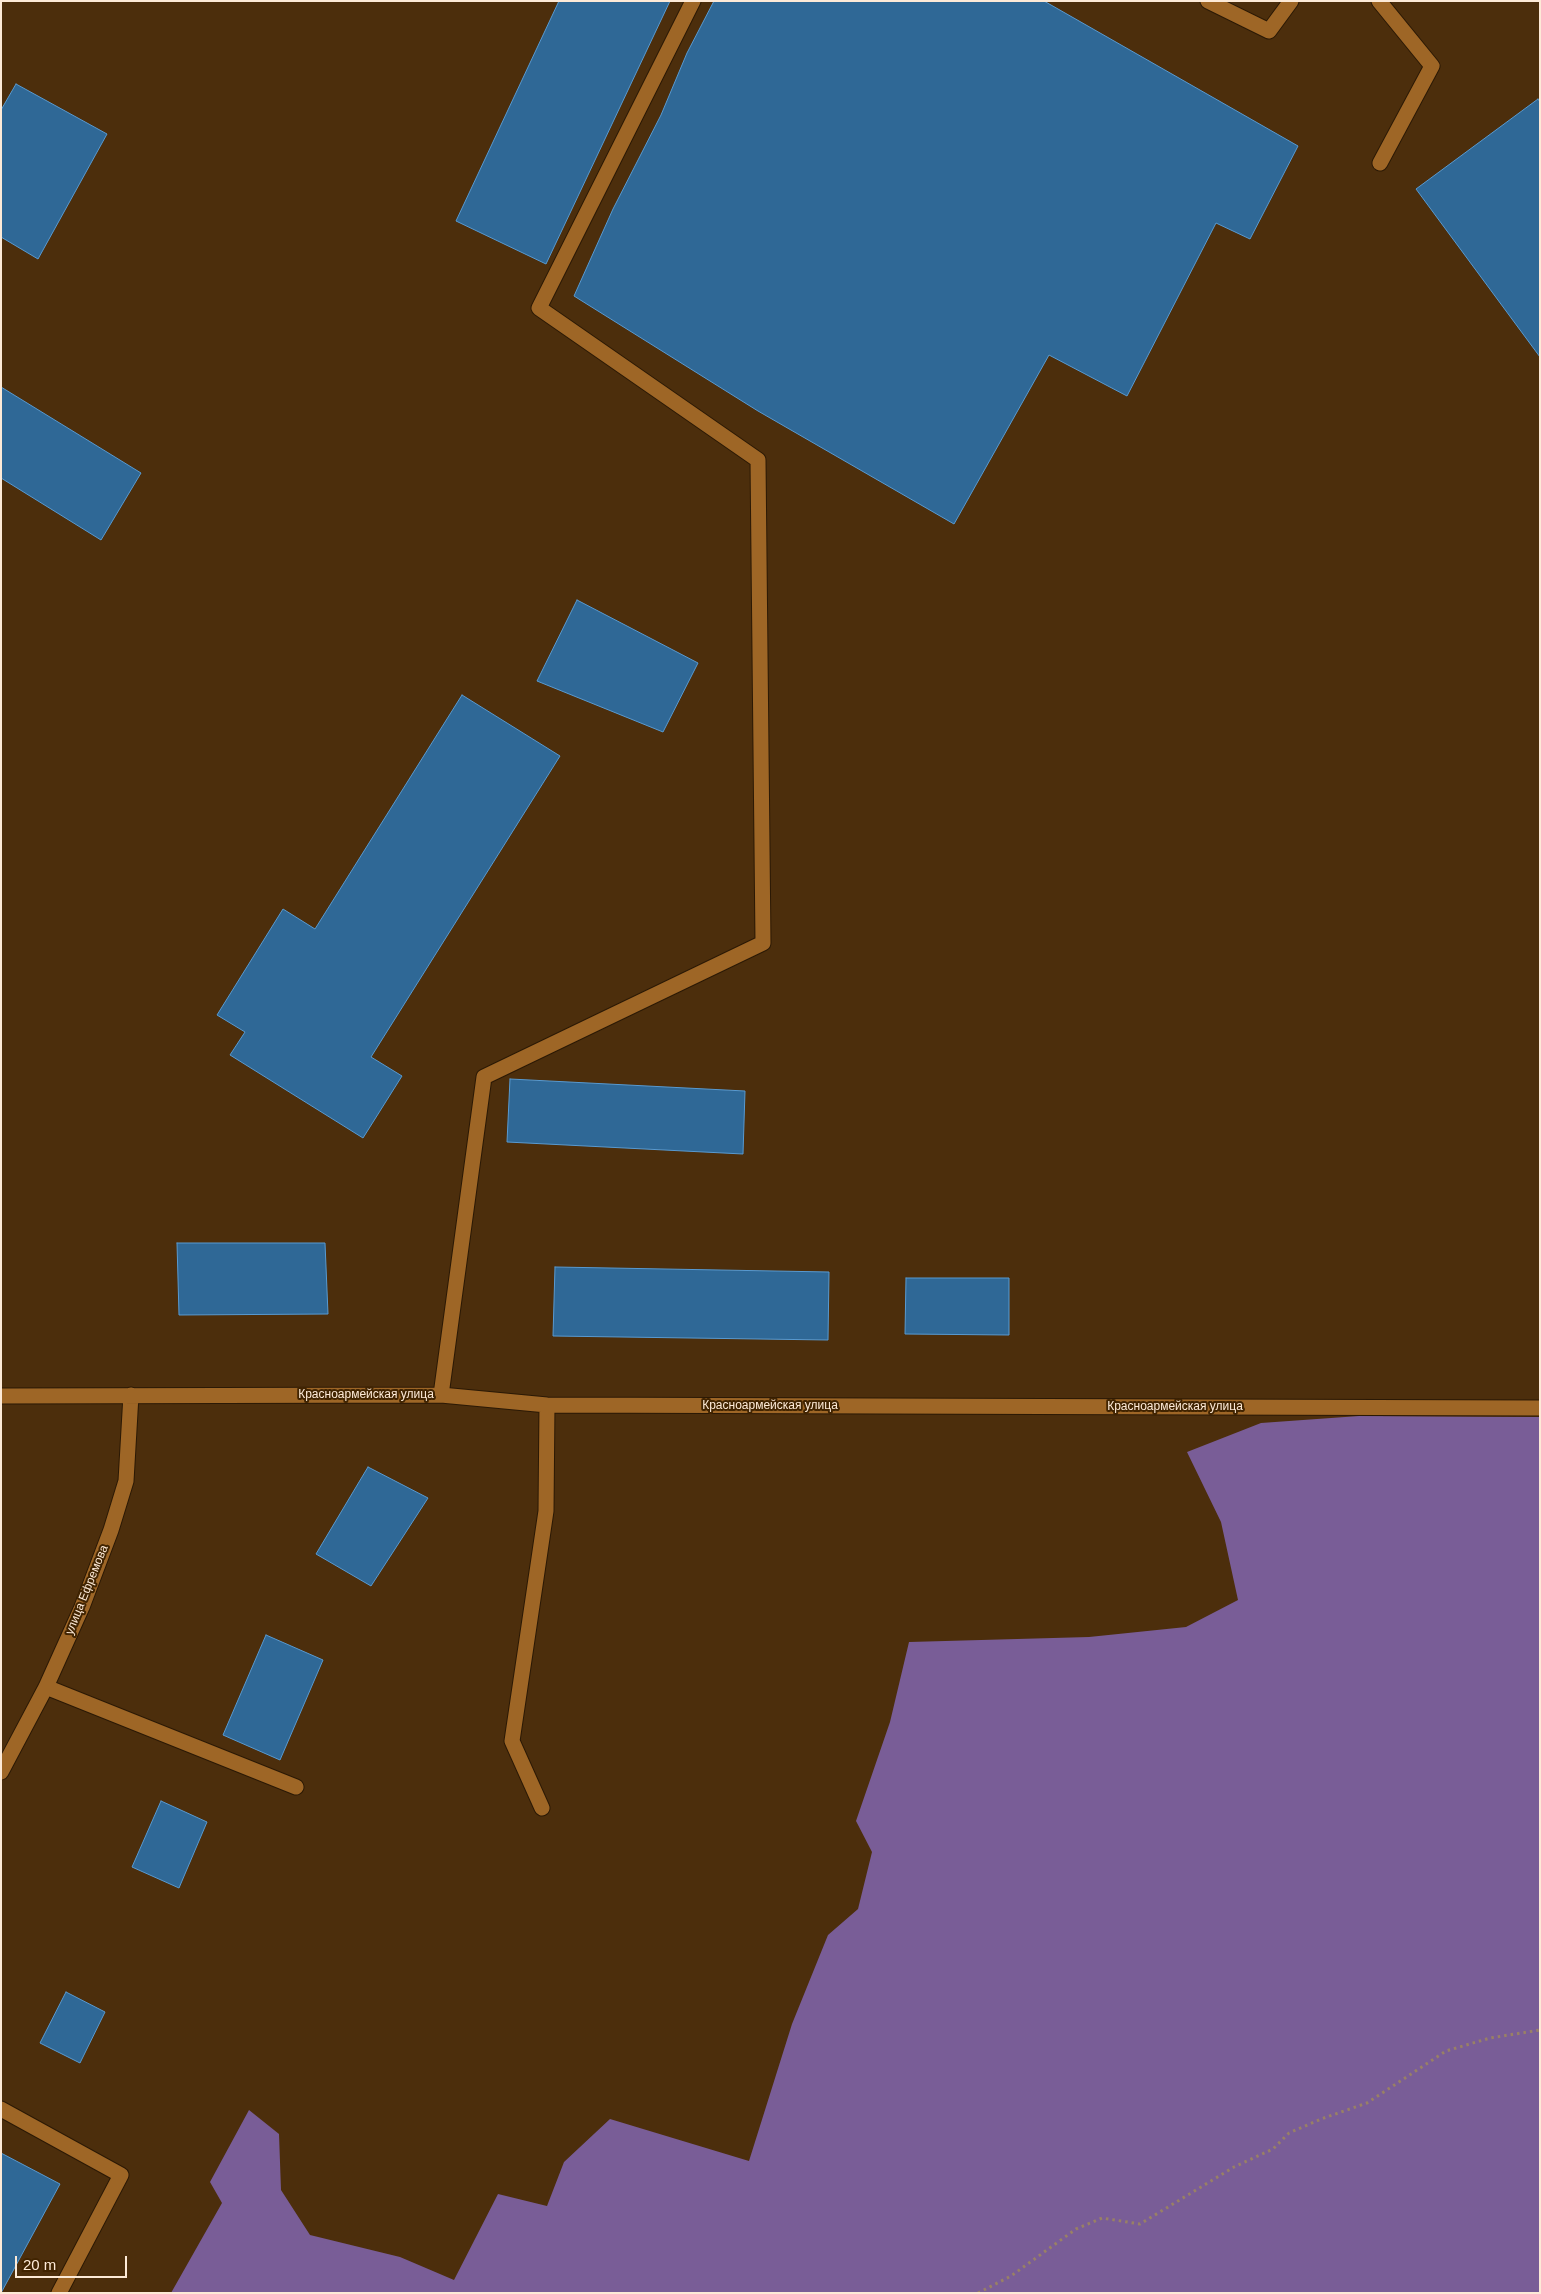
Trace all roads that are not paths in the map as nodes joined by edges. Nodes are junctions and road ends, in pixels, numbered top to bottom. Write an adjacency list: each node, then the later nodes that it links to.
1 (693, 1): 7 (street)
2 (1208, 1): 3 (street)
3 (1291, 1)
4 (1379, 1): 5 (street)
5 (1380, 163)
6 (130, 1395): 7 (street, Красноармейская улица); 8 (street, Красноармейская улица); 11 (street, улица Ефремова)
7 (441, 1395): 9 (street, Красноармейская улица)
8 (1, 1396)
9 (547, 1405): 10 (street, Красноармейская улица); 14 (street)
10 (1540, 1408)
11 (46, 1687): 12 (street, улица Ефремова); 13 (street)
12 (1, 1772)
13 (296, 1787)
14 (542, 1808)
15 (1, 2109): 16 (street)
16 (59, 2293)

